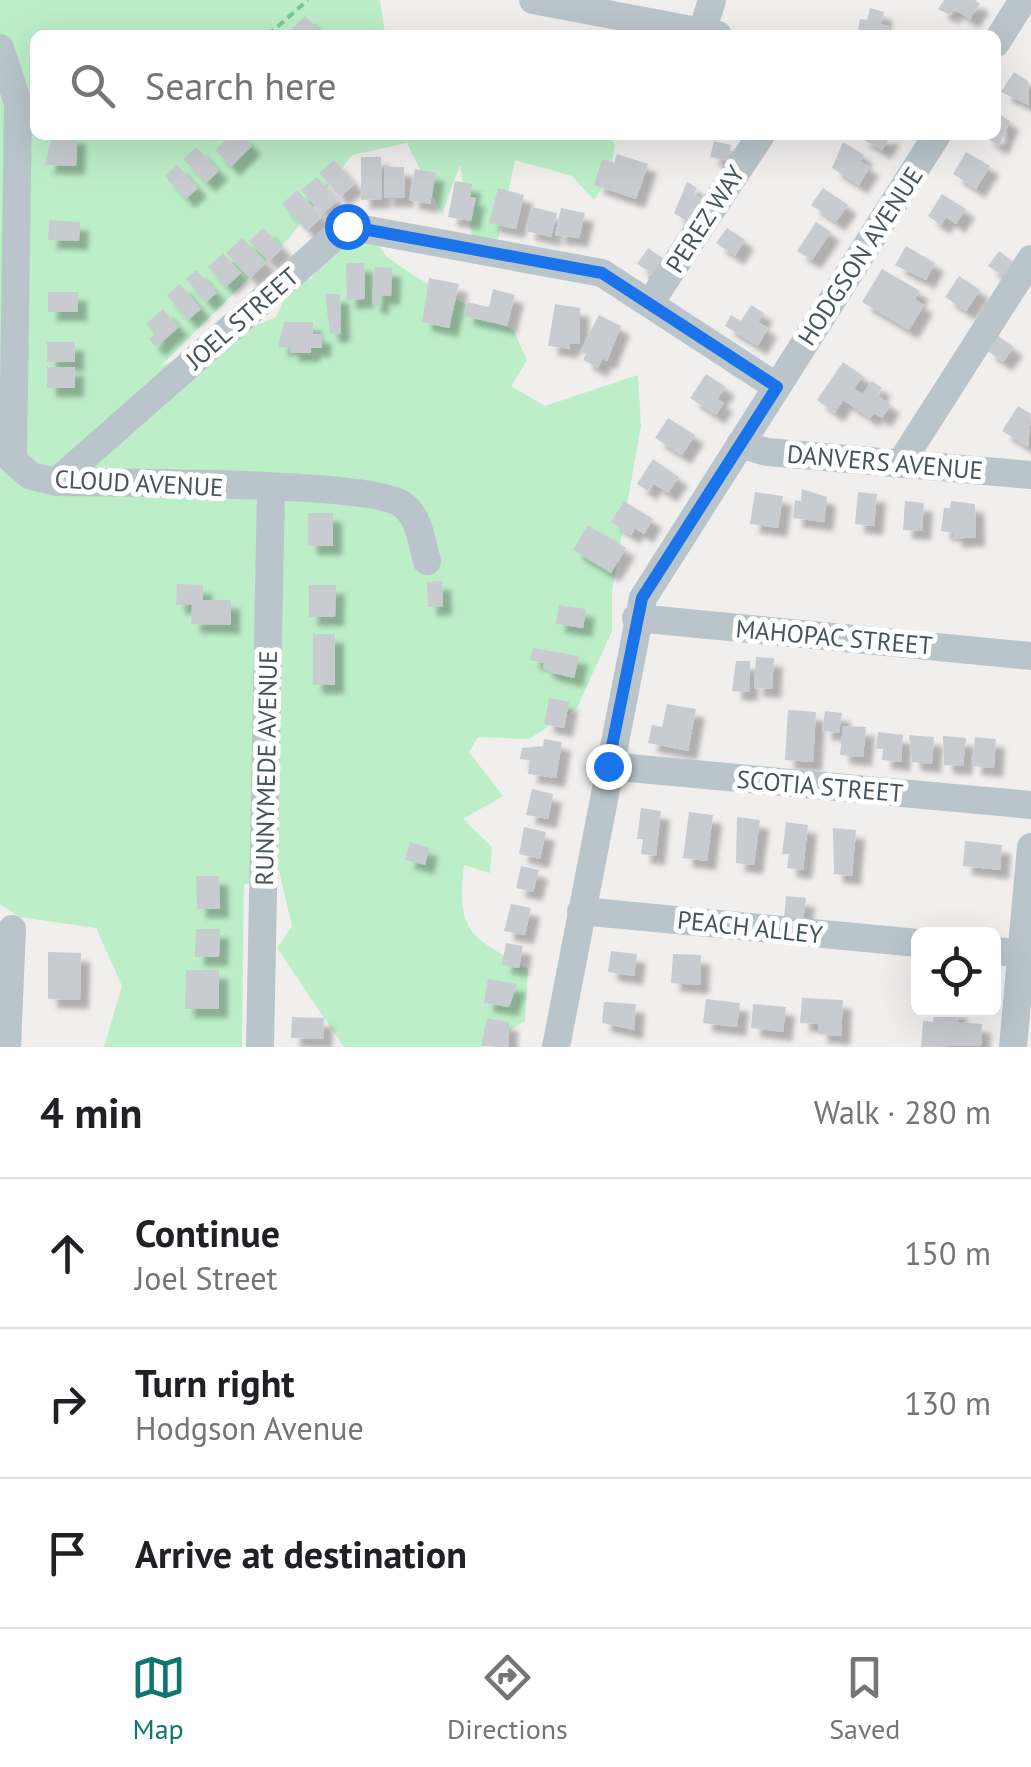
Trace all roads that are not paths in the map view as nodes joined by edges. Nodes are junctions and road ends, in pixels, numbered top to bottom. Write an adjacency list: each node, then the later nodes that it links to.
1 (533, 0): 4 (street)
2 (712, 0): 5 (street)
3 (1023, 0): 6 (street)
4 (689, 30)
5 (710, 30)
6 (1001, 34)
7 (0, 48): 16 (street, CLOUD AVENUE)
8 (758, 140): 11 (street, PEREZ WAY)
9 (934, 140): 12 (street, HODGSON AVENUE)
10 (1031, 259): 14 (street)
11 (650, 303): 12 (street, JOEL STREET); 16 (street, JOEL STREET)
12 (777, 387): 13 (street, HODGSON AVENUE)
13 (740, 444): 14 (street, DANVERS AVENUE); 19 (street, HODGSON AVENUE)
14 (900, 464): 15 (street, DANVERS AVENUE)
15 (1031, 475)
16 (56, 482): 17 (street, CLOUD AVENUE)
17 (272, 489): 18 (street, CLOUD AVENUE); 30 (street, RUNNYMEDE AVENUE)
18 (426, 561)
19 (636, 618): 20 (street, MAHOPAC STREET); 21 (street, HODGSON AVENUE)
20 (1031, 656)
21 (608, 766): 22 (street, SCOTIA STREET); 24 (street, HODGSON AVENUE)
22 (1031, 806)
23 (1031, 847): 28 (street)
24 (581, 910): 26 (street, PEACH ALLEY); 31 (street, HODGSON AVENUE)
25 (12, 928): 29 (street)
26 (911, 942)
27 (1001, 951): 28 (street)
28 (1027, 954): 32 (street)
29 (7, 1047)
30 (260, 1047)
31 (556, 1047)
32 (1013, 1047)

